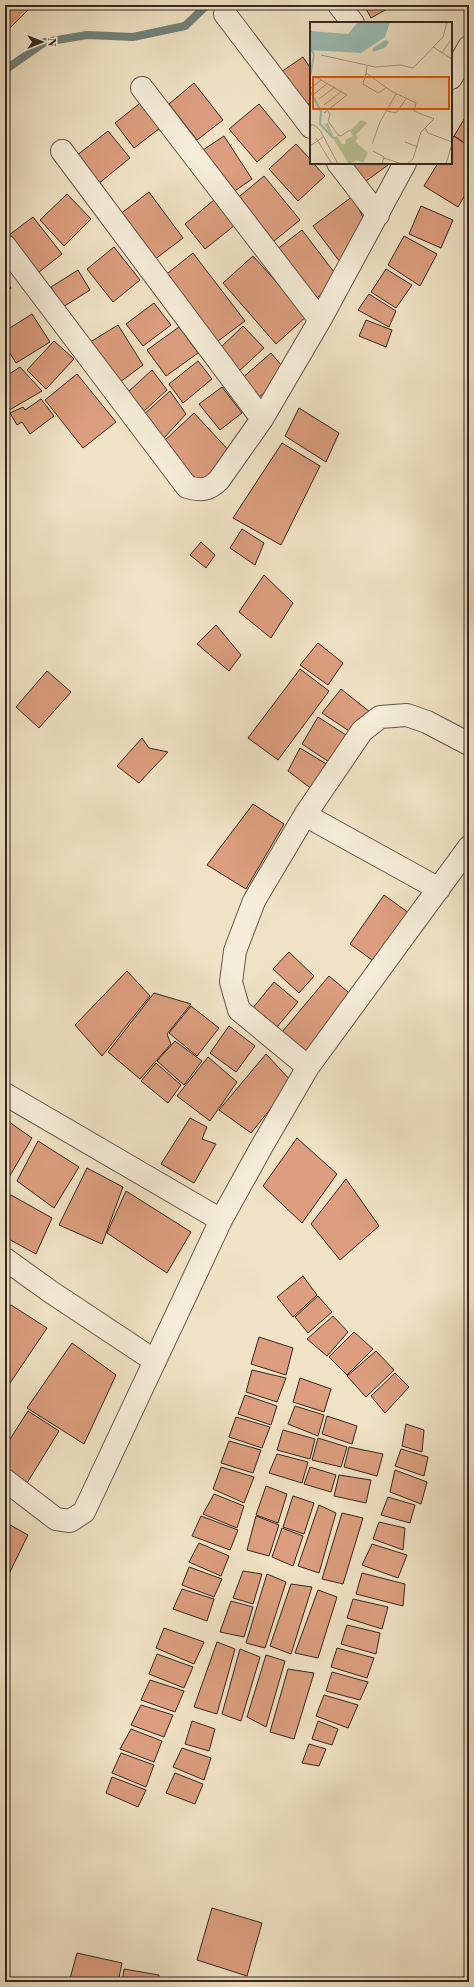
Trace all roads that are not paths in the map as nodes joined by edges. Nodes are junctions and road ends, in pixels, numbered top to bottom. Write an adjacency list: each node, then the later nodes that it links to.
1 (339, 5): 3 (street)
2 (225, 14): 7 (street)
3 (352, 22)
4 (469, 47): 5 (street)
5 (452, 76)
6 (142, 88): 13 (street)
7 (310, 126)
8 (62, 151): 14 (street)
9 (339, 164): 11 (street)
10 (404, 164): 11 (street)
11 (378, 215): 13 (street)
12 (5, 246): 14 (street)
13 (320, 320): 14 (street)
14 (262, 419)
15 (469, 744): 16 (street)
16 (305, 815): 18 (street); 19 (street)
17 (469, 847): 18 (street)
18 (439, 889): 19 (street)
19 (308, 1067): 21 (street)
20 (5, 1094): 21 (street)
21 (221, 1220): 23 (street)
22 (5, 1259): 23 (street)
23 (155, 1361): 24 (street)
24 (5, 1480)

